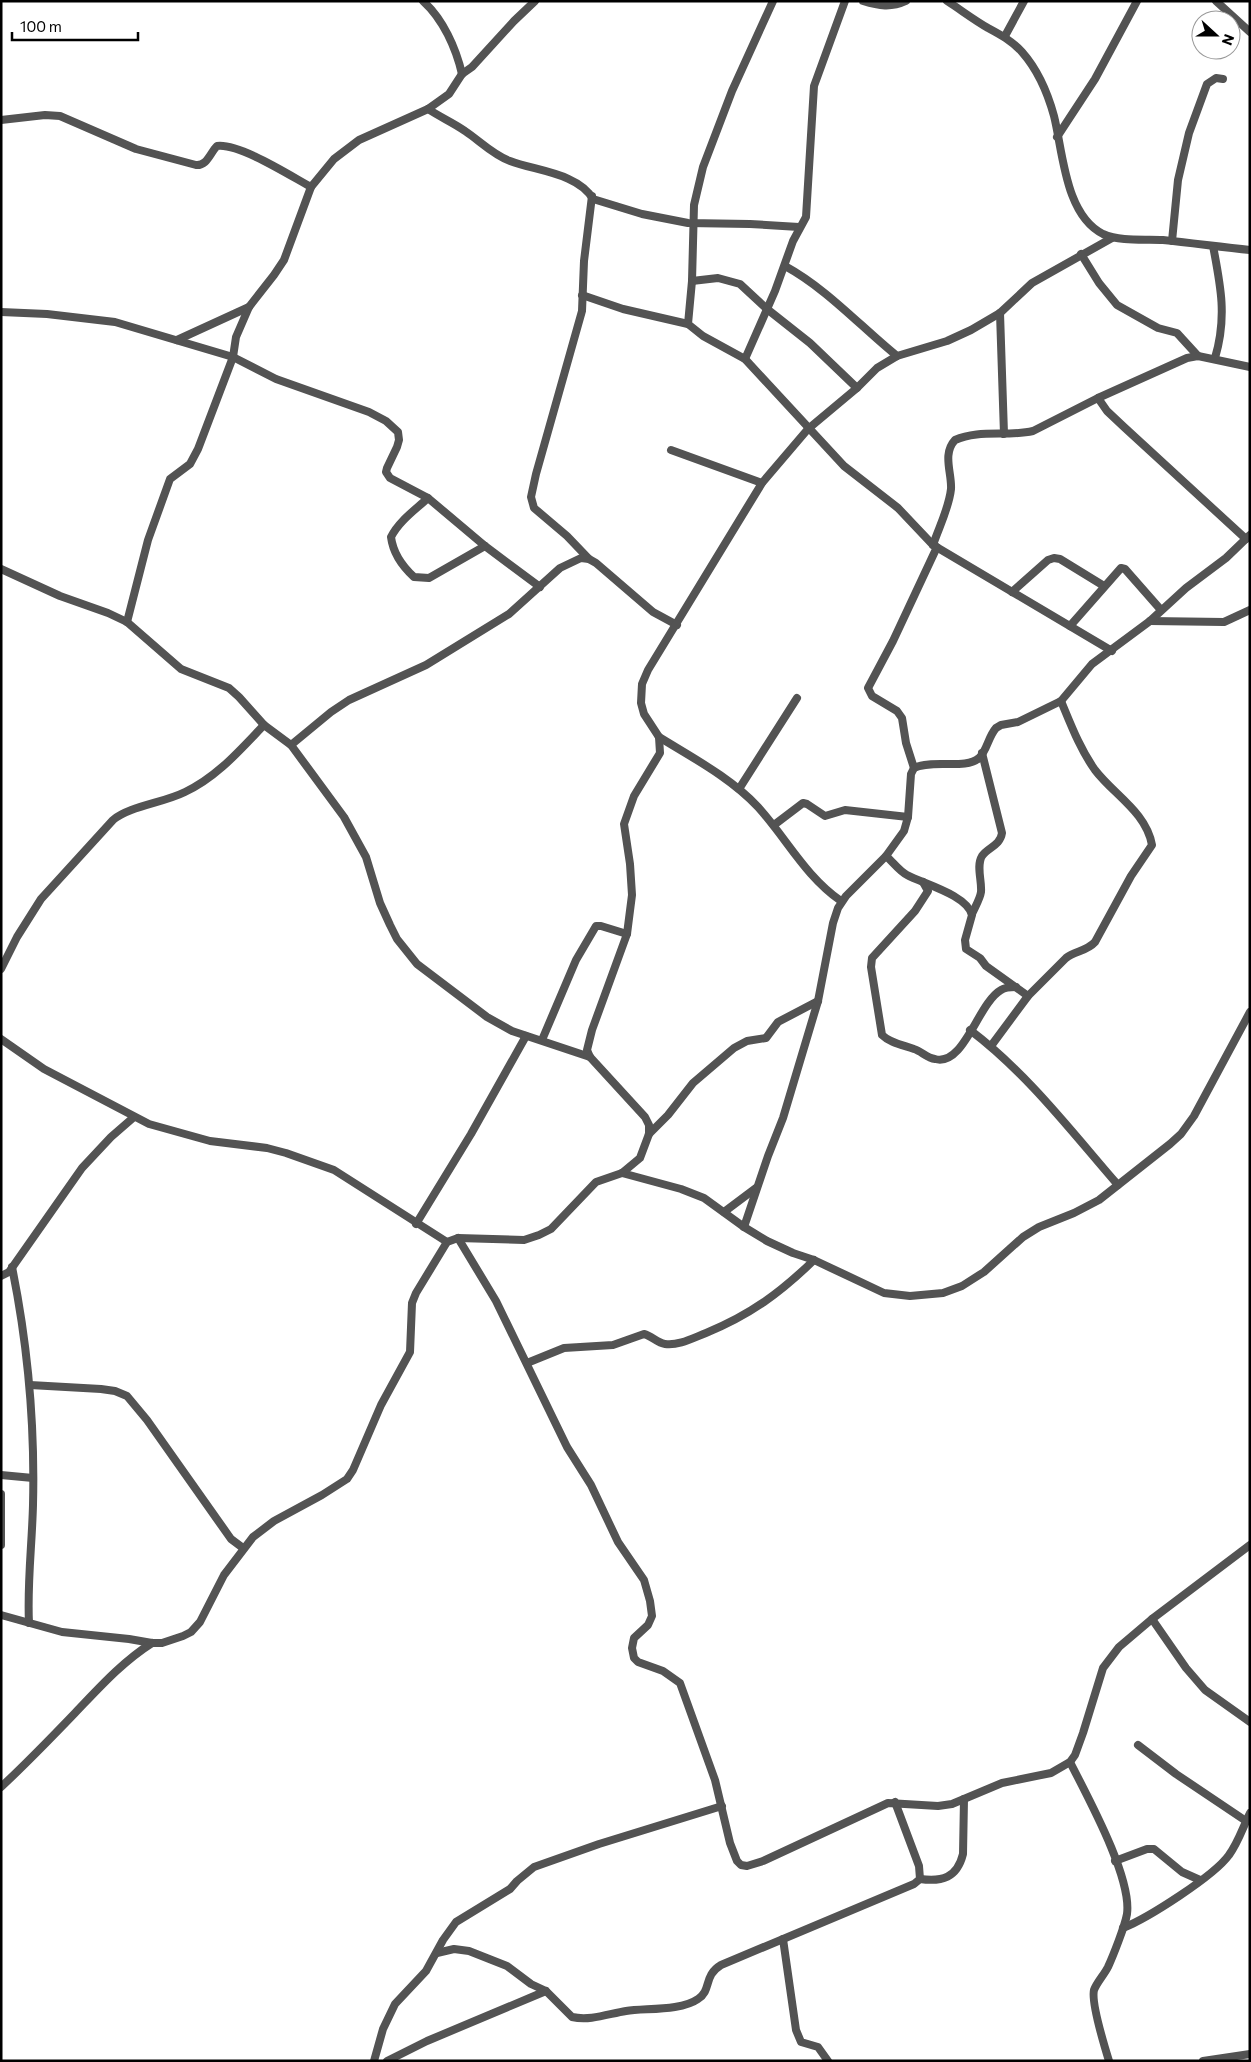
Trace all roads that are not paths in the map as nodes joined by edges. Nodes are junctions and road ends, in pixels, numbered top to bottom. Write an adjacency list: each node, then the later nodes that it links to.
1 (423, 1): 13 (street)
2 (535, 1): 13 (street)
3 (773, 1): 20 (street)
4 (845, 1): 21 (street)
5 (863, 1): 6 (street)
6 (906, 1)
7 (947, 1): 12 (street)
8 (1024, 1): 12 (street)
9 (1137, 1): 17 (street)
10 (1216, 1): 11 (street)
11 (1250, 32)
12 (1005, 36): 17 (street)
13 (462, 74): 15 (street)
14 (1223, 79): 23 (street)
15 (428, 109): 18 (street); 19 (street)
16 (1, 120): 18 (street)
17 (1058, 138): 22 (street)
18 (311, 186): 30 (street)
19 (592, 196): 20 (street); 29 (street)
20 (694, 223): 21 (street); 28 (street)
21 (799, 227): 27 (street)
22 (1112, 238): 23 (street); 26 (street)
23 (1172, 241): 24 (street)
24 (1213, 246): 25 (street); 39 (street)
25 (1250, 250)
26 (1081, 254): 33 (street); 37 (street)
27 (785, 266): 31 (street); 36 (street)
28 (692, 281): 31 (street); 34 (street)
29 (582, 296): 34 (street); 52 (street)
30 (249, 306): 35 (street); 38 (street)
31 (767, 309): 40 (street); 42 (street)
32 (1, 312): 35 (street)
33 (1000, 313): 36 (street); 45 (street)
34 (688, 324): 40 (street)
35 (177, 340): 38 (street)
36 (897, 356): 42 (street)
37 (1198, 356): 39 (street); 43 (street)
38 (233, 357): 48 (street); 60 (street)
39 (1215, 358): 41 (street)
40 (745, 359): 44 (street)
41 (1250, 367)
42 (857, 388): 44 (street)
43 (1098, 398): 45 (street); 49 (street)
44 (808, 429): 47 (street); 51 (street)
45 (1004, 434): 51 (street)
46 (671, 450): 47 (street)
47 (762, 483): 61 (street)
48 (428, 498): 50 (street); 50 (street)
49 (1248, 537): 57 (street)
50 (485, 546): 54 (street)
51 (935, 546): 56 (street); 70 (street)
52 (589, 559): 54 (street); 61 (street)
53 (1, 570): 60 (street)
54 (540, 586): 68 (street)
55 (1104, 586): 56 (street); 57 (street); 62 (street)
56 (1012, 592): 62 (street)
57 (1162, 610): 59 (street)
58 (1250, 610): 59 (street)
59 (1150, 621): 63 (street)
60 (127, 622): 66 (street)
61 (677, 625): 67 (street)
62 (1070, 626): 63 (street)
63 (1112, 651): 65 (street)
64 (797, 698): 71 (street)
65 (1061, 701): 69 (street); 81 (street)
66 (264, 725): 68 (street); 79 (street)
67 (659, 737): 71 (street); 78 (street)
68 (291, 746): 85 (street)
69 (982, 753): 70 (street); 77 (street)
70 (914, 768): 72 (street)
71 (739, 789): 73 (street)
72 (908, 817): 73 (street); 74 (street)
73 (774, 825): 76 (street)
74 (886, 856): 75 (street); 76 (street)
75 (923, 882): 77 (street); 84 (street)
76 (841, 901): 82 (street)
77 (972, 914): 80 (street)
78 (627, 934): 87 (street); 89 (street)
79 (1, 969)
80 (1016, 987): 81 (street); 84 (street)
81 (1028, 996): 88 (street)
82 (818, 1001): 91 (street); 94 (street)
83 (1250, 1012): 93 (street)
84 (970, 1030): 88 (street)
85 (526, 1036): 87 (street); 96 (street)
86 (1, 1039): 90 (street)
87 (542, 1040): 89 (street)
88 (991, 1046): 93 (street)
89 (590, 1058): 91 (street)
90 (134, 1117): 96 (street); 101 (street)
91 (649, 1134): 92 (street)
92 (622, 1173): 95 (street); 98 (street)
93 (1118, 1185): 100 (street)
94 (756, 1188): 95 (street); 97 (street)
95 (724, 1212): 97 (street)
96 (416, 1224): 99 (street)
97 (744, 1227): 100 (street)
98 (458, 1238): 99 (street); 103 (street)
99 (448, 1242): 110 (street)
100 (814, 1260): 103 (street)
101 (12, 1267): 102 (street); 104 (street)
102 (1, 1276)
103 (527, 1363): 121 (street)
104 (30, 1385): 106 (street); 110 (street)
105 (1, 1475): 106 (street)
106 (33, 1478): 113 (street)
107 (1, 1494): 108 (street)
108 (1, 1545)
109 (1250, 1545): 112 (street)
110 (243, 1548): 114 (street)
111 (1, 1614): 113 (street)
112 (1152, 1619): 115 (street); 117 (street)
113 (29, 1623): 114 (street)
114 (152, 1643): 118 (street)
115 (1250, 1722)
116 (1138, 1746): 122 (street)
117 (1070, 1762): 119 (street); 123 (street)
118 (1, 1787)
119 (964, 1799): 120 (street); 124 (street)
120 (895, 1802): 121 (street); 124 (street)
121 (722, 1806): 128 (street)
122 (1248, 1817): 125 (street)
123 (1115, 1860): 125 (street); 126 (street)
124 (920, 1879): 127 (street)
125 (1200, 1880): 126 (street)
126 (1123, 1928): 134 (street)
127 (783, 1939): 129 (street); 133 (street)
128 (437, 1953): 129 (street); 131 (street)
129 (546, 1991): 132 (street)
130 (1250, 2054): 135 (street)
131 (374, 2061)
132 (386, 2061)
133 (828, 2061)
134 (1109, 2061)
135 (1203, 2061)

